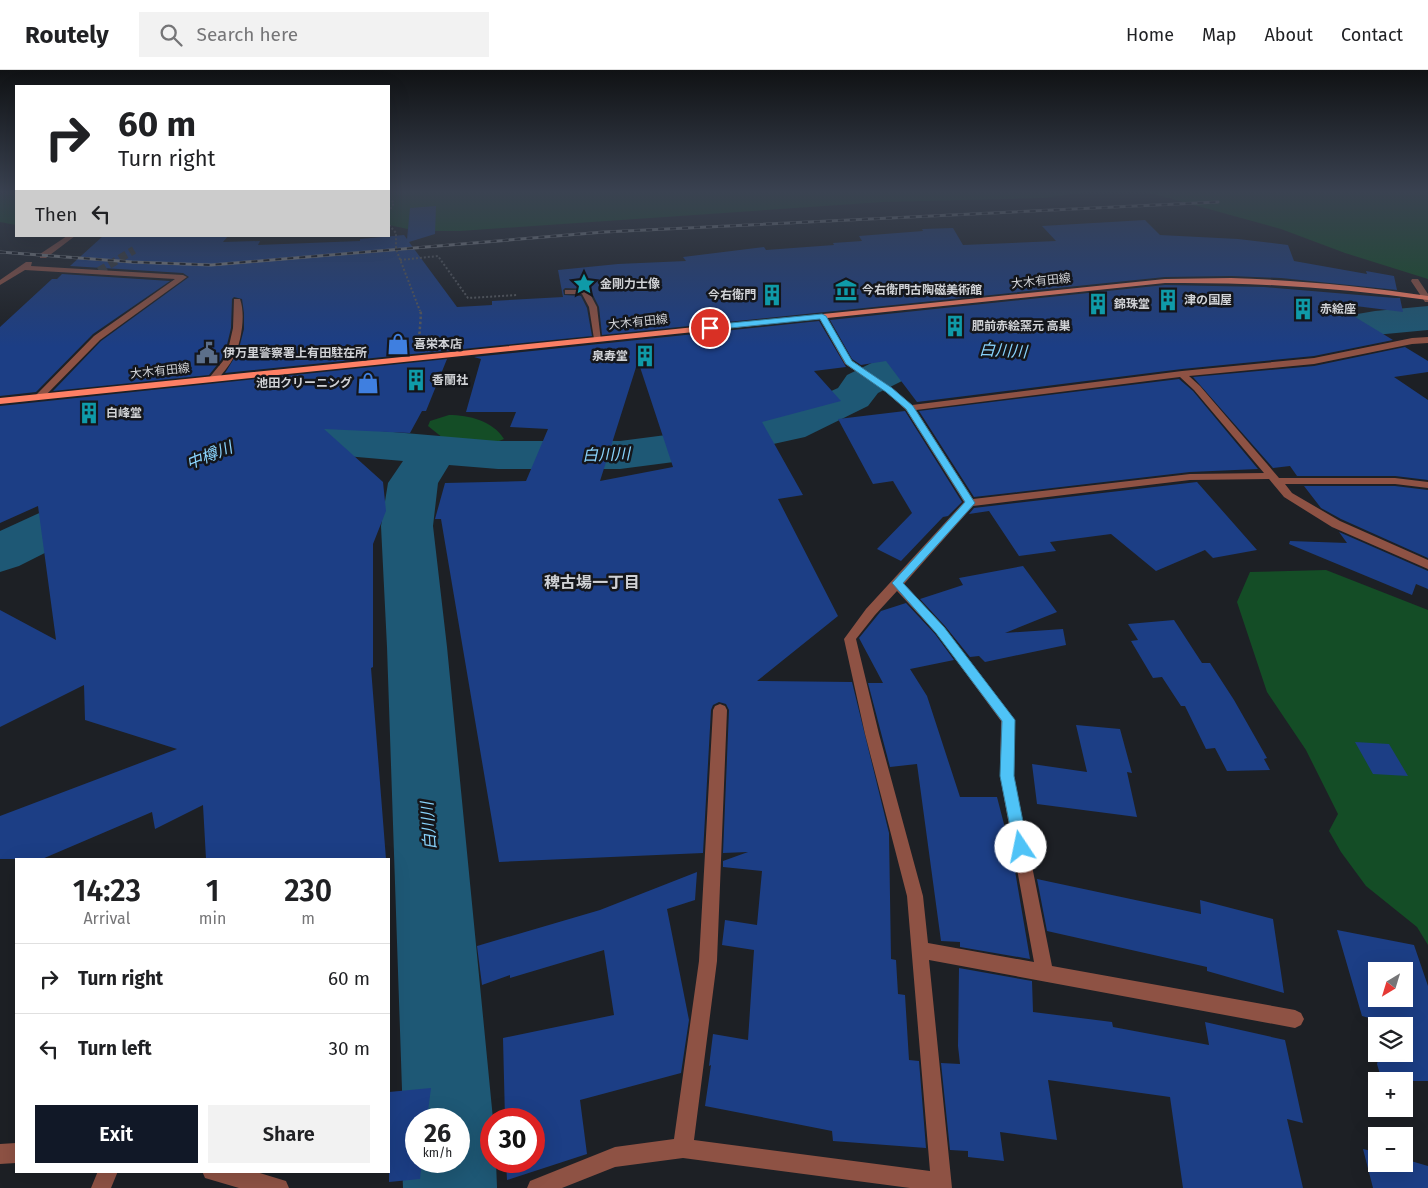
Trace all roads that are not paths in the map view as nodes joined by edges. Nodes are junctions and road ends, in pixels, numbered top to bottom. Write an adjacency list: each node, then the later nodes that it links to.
1 (62, 243): 2 (street)
2 (44, 256)
3 (32, 262): 4 (street)
4 (24, 268): 5 (street); 16 (street)
5 (4, 278): 7 (street)
6 (1416, 281): 9 (street)
7 (0, 283)
8 (568, 292): 12 (street)
9 (1428, 298): 11 (main road, 大木有田線)
10 (237, 302): 15 (street)
11 (822, 316): 12 (main road, 大木有田線); 18 (street)
12 (598, 339): 15 (main road, 大木有田線)
13 (1428, 340): 14 (street)
14 (1182, 374): 18 (street); 19 (street)
15 (214, 378): 16 (main road, 大木有田線)
16 (40, 396): 17 (main road, 大木有田線)
17 (0, 401)
18 (910, 408): 21 (street)
19 (1274, 479): 20 (street); 21 (street); 22 (street)
20 (1428, 485)
21 (970, 503): 23 (street)
22 (1428, 565)
23 (897, 583): 25 (street); 26 (street)
24 (720, 710): 28 (street)
25 (920, 950): 26 (street); 33 (street)
26 (1045, 973): 27 (street)
27 (1295, 1019)
28 (682, 1148): 33 (street); 36 (street)
29 (0, 1154): 30 (street)
30 (15, 1154)
31 (107, 1173): 34 (street)
32 (220, 1173): 35 (street)
33 (942, 1185)
34 (101, 1188)
35 (279, 1188)
36 (537, 1188)

